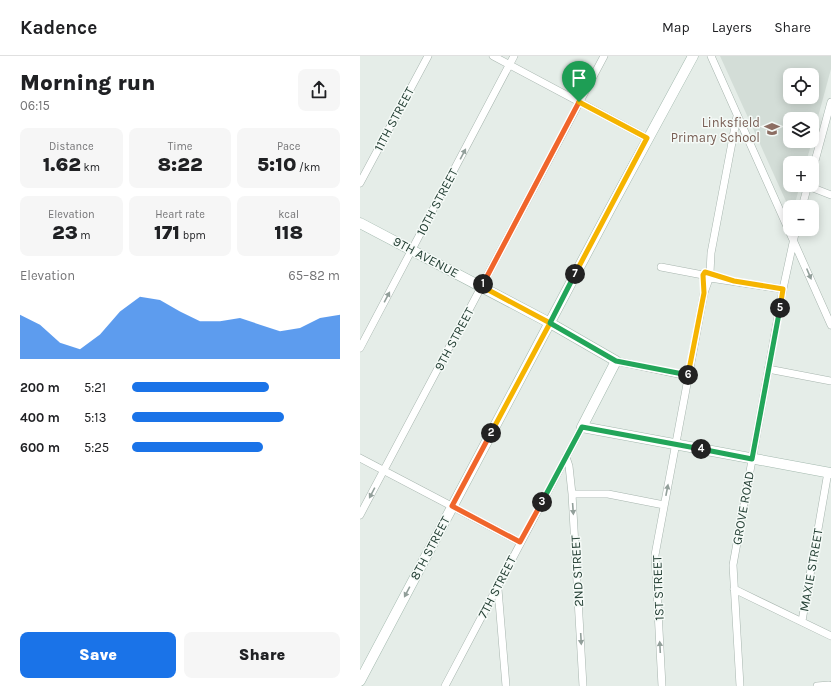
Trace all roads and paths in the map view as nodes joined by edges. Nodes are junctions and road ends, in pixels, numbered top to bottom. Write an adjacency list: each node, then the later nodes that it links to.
1 (428, 56): 13 (street, 11TH STREET)
2 (493, 56): 7 (street)
3 (514, 56): 7 (street, 10TH STREET)
4 (604, 56): 8 (street, 9TH STREET)
5 (692, 56): 11 (main road, 8TH STREET)
6 (711, 56): 10 (street)
7 (510, 65): 8 (street); 18 (street, 10TH STREET, one-way to 7)
8 (579, 102): 11 (street); 21 (street, 9TH STREET)
9 (831, 102): 12 (street)
10 (737, 115): 17 (street); 20 (street, 1ST STREET)
11 (647, 138): 23 (main road, 8TH STREET)
12 (816, 156)
13 (360, 183)
14 (819, 190): 15 (street)
15 (831, 195)
16 (360, 222): 18 (main road, 9TH AVENUE)
17 (793, 238): 22 (street, GROVE ROAD); 24 (street, one-way to 24)
18 (412, 250): 21 (main road, 9TH AVENUE); 25 (street, 10TH STREET, one-way to 18)
19 (661, 267): 20 (street)
20 (707, 276): 22 (street); 28 (street, 1ST STREET)
21 (481, 286): 23 (main road, 9TH AVENUE); 35 (street, 9TH STREET)
22 (783, 289): 27 (street, GROVE ROAD)
23 (550, 323): 26 (main road, 9TH AVENUE); 39 (main road, 8TH STREET)
24 (831, 325)
25 (360, 348)
26 (616, 361): 28 (street, 9TH AVENUE); 30 (main road, 7TH STREET)
27 (768, 369): 29 (street); 34 (street, GROVE ROAD)
28 (688, 376): 31 (street, 1ST STREET)
29 (831, 381)
30 (582, 427): 31 (main road); 32 (street, 7TH STREET)
31 (676, 444): 34 (main road); 38 (street, 1ST STREET, one-way to 31)
32 (566, 457): 37 (street, 2ND STREET); 41 (street, 7TH STREET)
33 (360, 458): 35 (street)
34 (752, 459): 36 (main road); 43 (street, GROVE ROAD)
35 (384, 470): 39 (street); 40 (street, 9TH STREET, one-way to 40)
36 (830, 472): 44 (street, MAXIE STREET)
37 (572, 494): 38 (street); 50 (street, 2ND STREET, one-way to 50)
38 (664, 505): 51 (street, 1ST STREET, one-way to 38)
39 (452, 506): 41 (street); 46 (main road, 8TH STREET, one-way to 46)
40 (360, 515)
41 (520, 542): 42 (street, 7TH STREET)
42 (498, 587): 48 (street, 7TH STREET); 49 (street)
43 (734, 589): 44 (street); 52 (street, GROVE ROAD)
44 (802, 621): 45 (street)
45 (831, 636)
46 (360, 681)
47 (829, 685): 53 (street)
48 (445, 686)
49 (506, 686)
50 (583, 686)
51 (662, 686)
52 (740, 686)
53 (816, 686)

